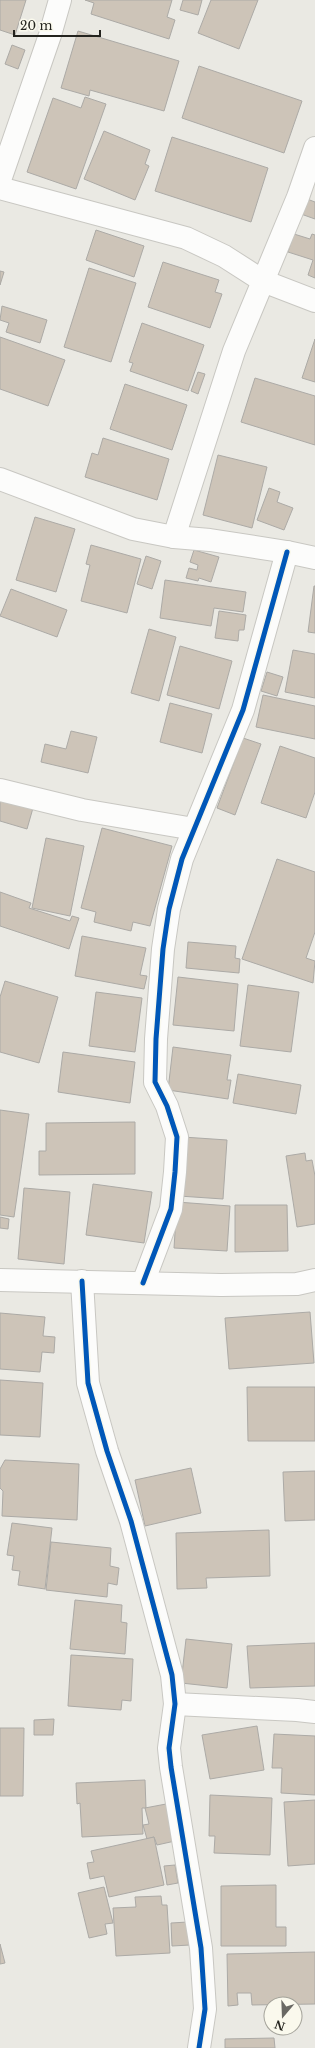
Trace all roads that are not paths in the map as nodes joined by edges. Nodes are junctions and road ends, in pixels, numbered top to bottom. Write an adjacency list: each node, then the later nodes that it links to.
1 (60, 0): 3 (street)
2 (315, 148): 5 (street)
3 (0, 180)
4 (0, 188): 5 (street)
5 (263, 281): 6 (street); 8 (street)
6 (315, 301)
7 (0, 479): 8 (street)
8 (174, 537): 9 (street)
9 (288, 552): 10 (street); 12 (street)
10 (315, 558)
11 (0, 790): 12 (street)
12 (194, 829): 16 (street)
13 (0, 1280): 15 (street)
14 (315, 1280): 16 (street)
15 (82, 1281): 16 (street); 17 (street)
16 (143, 1283)
17 (175, 1704): 18 (street); 19 (street)
18 (315, 1712)
19 (198, 2048)

